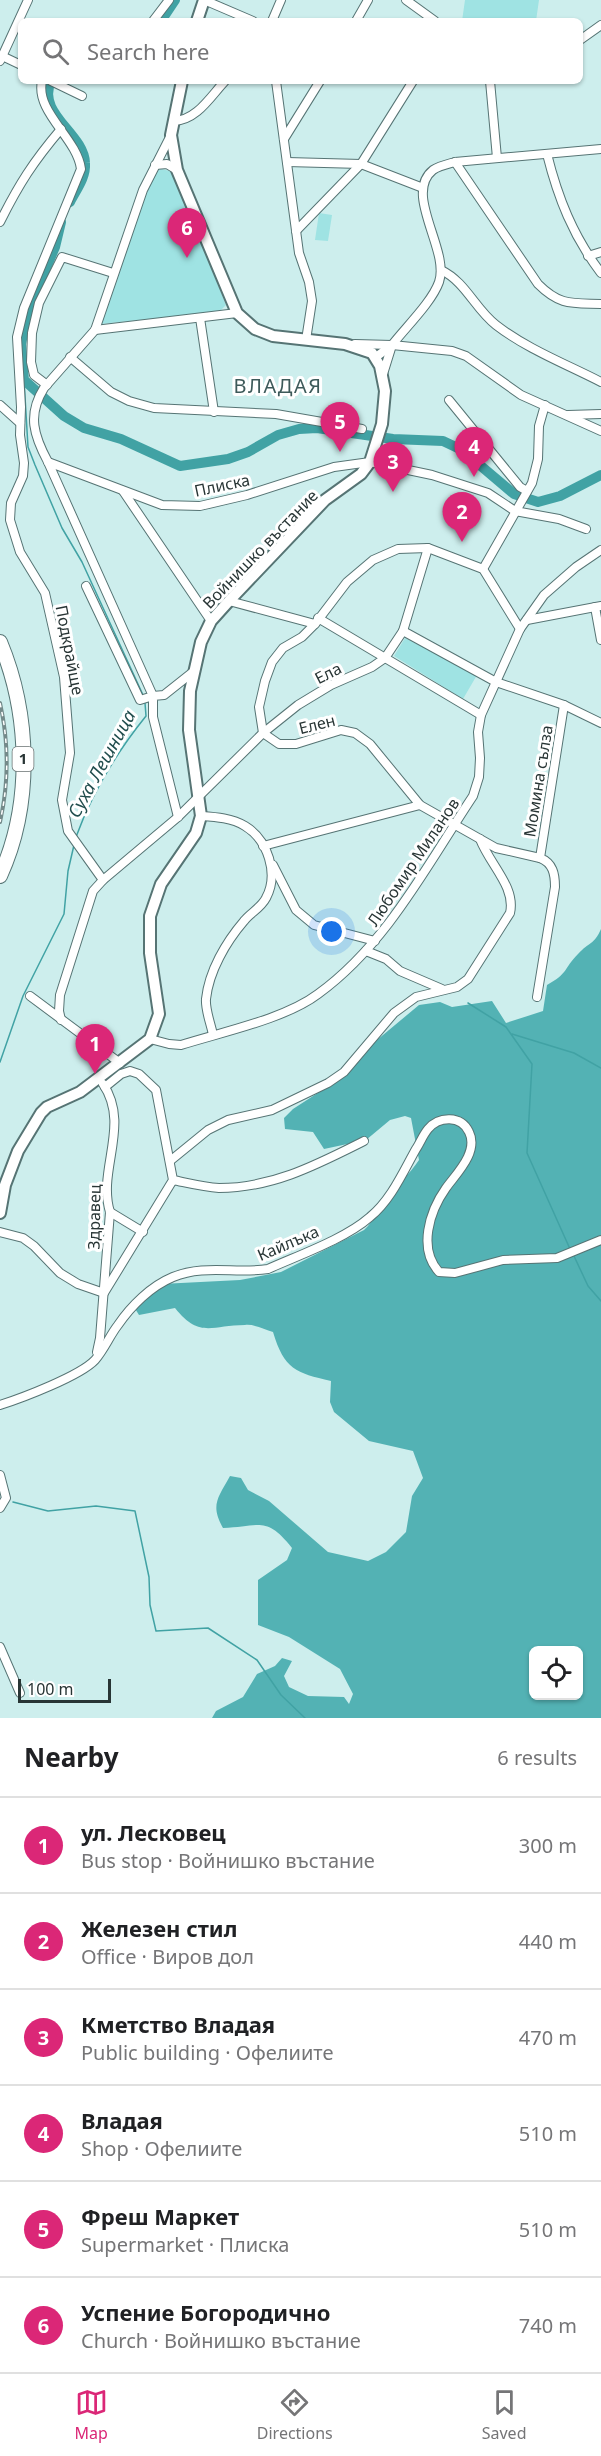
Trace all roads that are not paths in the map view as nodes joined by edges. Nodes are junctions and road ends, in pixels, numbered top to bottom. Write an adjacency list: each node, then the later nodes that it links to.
1 (28, 0): 7 (street)
2 (169, 0): 8 (street)
3 (204, 0): 9 (street); 10 (street)
4 (281, 0): 11 (street)
5 (368, 0): 12 (street)
6 (406, 0): 13 (street)
7 (20, 18)
8 (155, 18)
9 (198, 18)
10 (246, 18)
11 (273, 18)
12 (358, 18)
13 (431, 18)
14 (18, 21): 17 (street)
15 (601, 26): 16 (street)
16 (583, 38)
17 (1, 58): 18 (street)
18 (18, 64)
19 (42, 84): 29 (street, Подкрайще)
20 (57, 84): 27 (street)
21 (181, 84): 28 (street)
22 (222, 84): 28 (street)
23 (276, 84): 31 (street)
24 (318, 84): 31 (street)
25 (411, 84): 37 (street)
26 (490, 84): 34 (street)
27 (82, 96)
28 (174, 122): 30 (street)
29 (61, 129): 41 (street); 66 (street, Подкрайще)
30 (171, 135): 38 (street); 39 (street)
31 (285, 140): 35 (street)
32 (601, 149): 33 (street)
33 (547, 154): 34 (street); 44 (street)
34 (497, 158): 36 (street)
35 (287, 162): 37 (street); 42 (street)
36 (455, 162): 40 (street); 48 (street)
37 (361, 164): 40 (street); 42 (street)
38 (155, 165): 39 (street); 46 (street)
39 (177, 170): 49 (street)
40 (423, 188): 45 (street)
41 (0, 222)
42 (296, 231): 52 (street)
43 (601, 252): 44 (street)
44 (588, 256): 47 (street)
45 (441, 270): 54 (street); 58 (street)
46 (113, 273): 51 (street); 59 (street)
47 (601, 273)
48 (601, 304)
49 (237, 313): 50 (street); 52 (street)
50 (200, 318): 51 (street); 63 (street)
51 (95, 330): 55 (street)
52 (306, 340): 53 (street)
53 (345, 344): 54 (street); 56 (street)
54 (392, 345): 56 (street); 57 (street); 62 (street)
55 (70, 357): 59 (street); 63 (street)
56 (376, 357): 57 (street)
57 (382, 376): 72 (street, Войнишко въстание)
58 (601, 382)
59 (45, 386): 70 (street)
60 (449, 400): 74 (street)
61 (0, 405): 66 (street)
62 (545, 405): 65 (street); 74 (street)
63 (214, 412): 67 (street)
64 (601, 414): 65 (street)
65 (567, 415): 68 (street)
66 (20, 423): 69 (street, Подкрайще)
67 (362, 429)
68 (601, 431)
69 (22, 436): 70 (street); 108 (street, Подкрайще)
70 (34, 438): 71 (street)
71 (48, 462): 73 (street, Плиска); 93 (street)
72 (370, 462): 73 (street, Плиска); 75 (street, Плиска); 81 (street, Войнишко въстание)
73 (122, 490): 84 (street)
74 (527, 491): 75 (street)
75 (517, 508): 76 (street); 79 (street)
76 (586, 529)
77 (428, 548): 79 (street); 85 (street); 87 (street, Ела)
78 (601, 550): 83 (street, Любомир Миланов)
79 (483, 569): 86 (street)
80 (86, 585): 93 (street)
81 (229, 601): 84 (street, Войнишко въстание); 85 (street)
82 (598, 607): 83 (street); 88 (street)
83 (527, 620): 86 (street, Любомир Миланов)
84 (212, 621): 91 (street, Войнишко въстание)
85 (317, 621): 90 (street); 97 (street)
86 (520, 629): 92 (street, Любомир Миланов)
87 (403, 631): 90 (street, Ела); 92 (street)
88 (601, 640)
89 (0, 642): 107 (highway, 1)
90 (385, 658): 95 (street); 97 (street, Ела)
91 (193, 672): 93 (street); 98 (street, Войнишко въстание)
92 (496, 682): 94 (street); 95 (street, Любомир Миланов)
93 (153, 696): 101 (street)
94 (564, 705): 96 (street); 105 (street, Момина сълза)
95 (481, 715): 102 (street, Любомир Миланов)
96 (601, 723)
97 (263, 734): 98 (street, Ела); 99 (street, Елен)
98 (198, 796): 100 (street, Войнишко въстание); 101 (street)
99 (420, 805): 102 (street, Елен); 104 (street)
100 (201, 816): 104 (street); 116 (street)
101 (178, 817): 108 (street)
102 (454, 824): 103 (street, Елен); 109 (street, Любомир Миланов)
103 (480, 839): 105 (street, Елен); 111 (street)
104 (263, 846): 106 (street)
105 (540, 858): 113 (street, Момина сълза)
106 (272, 864): 109 (street); 115 (street)
107 (0, 876)
108 (103, 880): 114 (street)
109 (375, 941): 110 (street, Любомир Миланов)
110 (366, 951): 111 (street); 115 (street, Любомир Миланов)
111 (442, 988): 120 (street)
112 (30, 996): 114 (street)
113 (537, 997)
114 (61, 1020): 117 (street)
115 (213, 1035): 116 (street, Любомир Миланов)
116 (150, 1039): 117 (street)
117 (120, 1064): 118 (street)
118 (102, 1083): 120 (street); 122 (street, Здравец); 123 (street)
119 (364, 1141): 121 (street)
120 (170, 1161): 121 (street)
121 (173, 1180): 125 (street)
122 (110, 1212): 125 (street); 127 (street, Здравец)
123 (0, 1213)
124 (0, 1232): 127 (street)
125 (143, 1232): 127 (street)
126 (601, 1240): 128 (street, Кайлъка)
127 (104, 1293): 128 (street, Здравец)
128 (95, 1360): 129 (street, Кайлъка)
129 (0, 1405)
130 (0, 1475): 131 (street)
131 (0, 1508)
132 (0, 1647): 133 (street)
133 (20, 1693)

